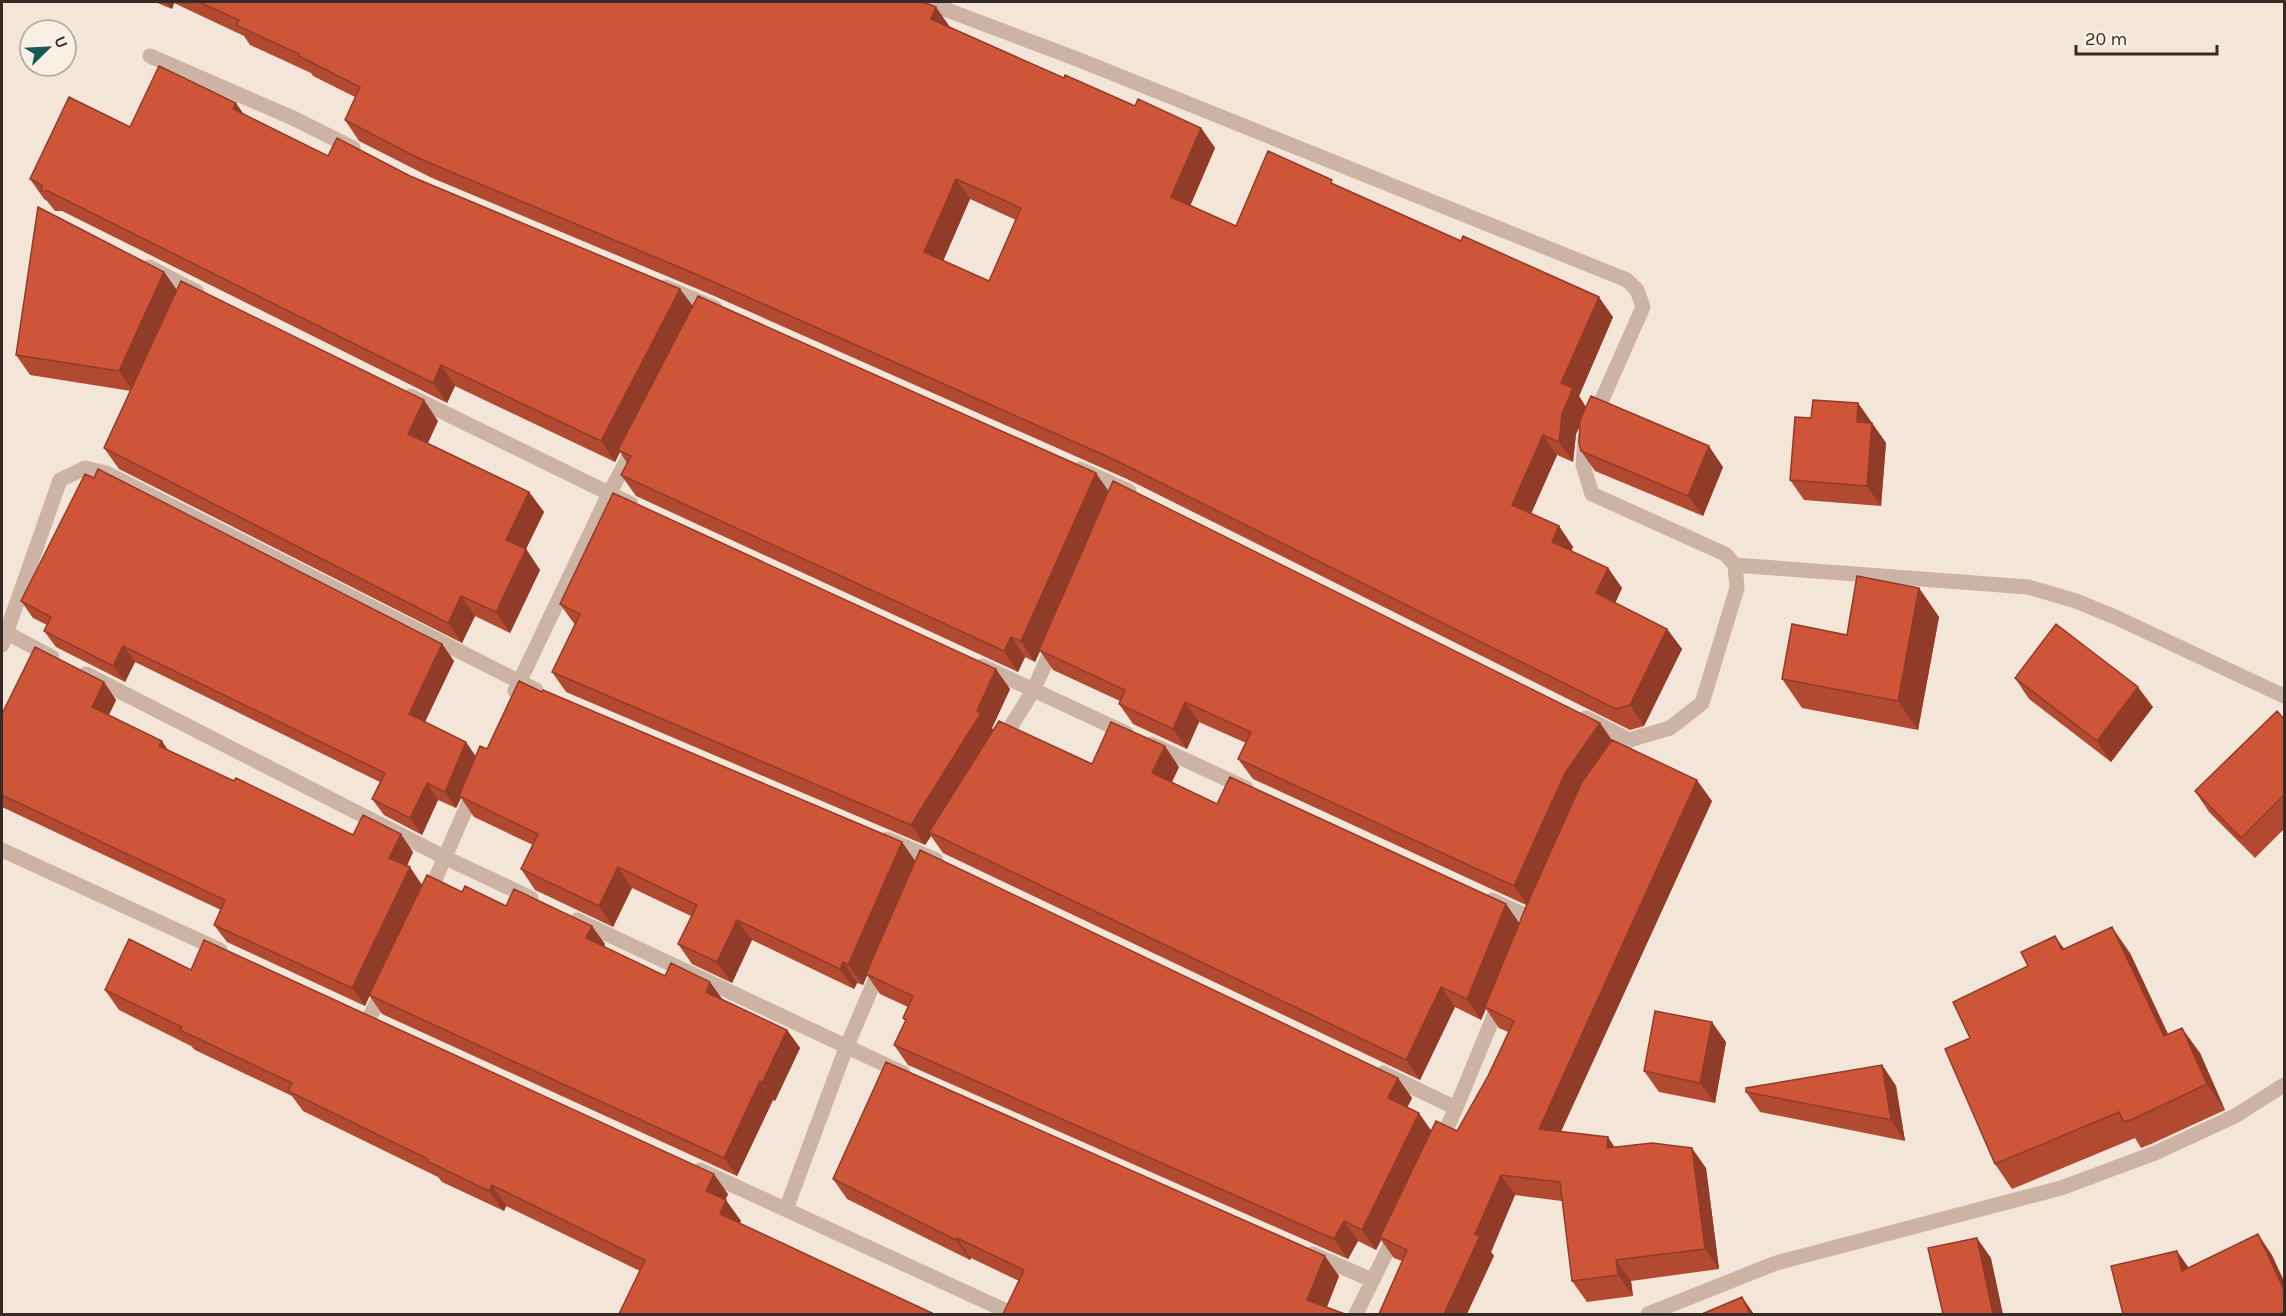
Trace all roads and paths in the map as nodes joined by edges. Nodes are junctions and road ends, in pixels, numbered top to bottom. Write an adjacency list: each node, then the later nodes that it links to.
1 (926, 2): 14 (street)
2 (150, 56): 3 (street)
3 (366, 155)
4 (140, 262): 6 (street)
5 (654, 282): 7 (street)
6 (212, 299)
7 (730, 314)
8 (394, 389): 11 (street)
9 (642, 431): 11 (street)
10 (1068, 464): 12 (street)
11 (609, 494): 13 (street); 18 (street)
12 (1144, 498)
13 (641, 509)
14 (1736, 565): 20 (street); 24 (street)
15 (1062, 627): 19 (street)
16 (4, 639): 18 (street); 31 (street)
17 (971, 661): 19 (street)
18 (519, 683): 21 (street); 22 (street)
19 (1033, 691): 25 (street); 28 (street)
20 (2284, 696)
21 (551, 697)
22 (510, 705)
23 (1576, 713): 24 (street)
24 (1629, 740): 27 (street)
25 (990, 759)
26 (482, 770): 31 (street)
27 (1602, 778)
28 (1261, 795)
29 (875, 834): 32 (street)
30 (2, 850): 39 (street)
31 (446, 858): 34 (street); 35 (street)
32 (950, 867)
33 (1479, 894): 37 (street)
34 (543, 904)
35 (420, 912)
36 (565, 914): 43 (street)
37 (1533, 919)
38 (887, 952): 43 (street)
39 (229, 954)
40 (390, 976): 42 (street)
41 (1507, 982): 47 (street)
42 (369, 1019)
43 (846, 1048): 45 (street); 50 (street)
44 (1370, 1067): 47 (street)
45 (912, 1077)
46 (2284, 1085): 56 (street)
47 (1456, 1108): 48 (street)
48 (1430, 1162)
49 (690, 1166): 50 (street)
50 (786, 1209): 54 (street)
51 (1404, 1216): 53 (street)
52 (1296, 1246): 53 (street)
53 (1372, 1280): 55 (street)
54 (1013, 1314)
55 (1356, 1314)
56 (1648, 1314)

